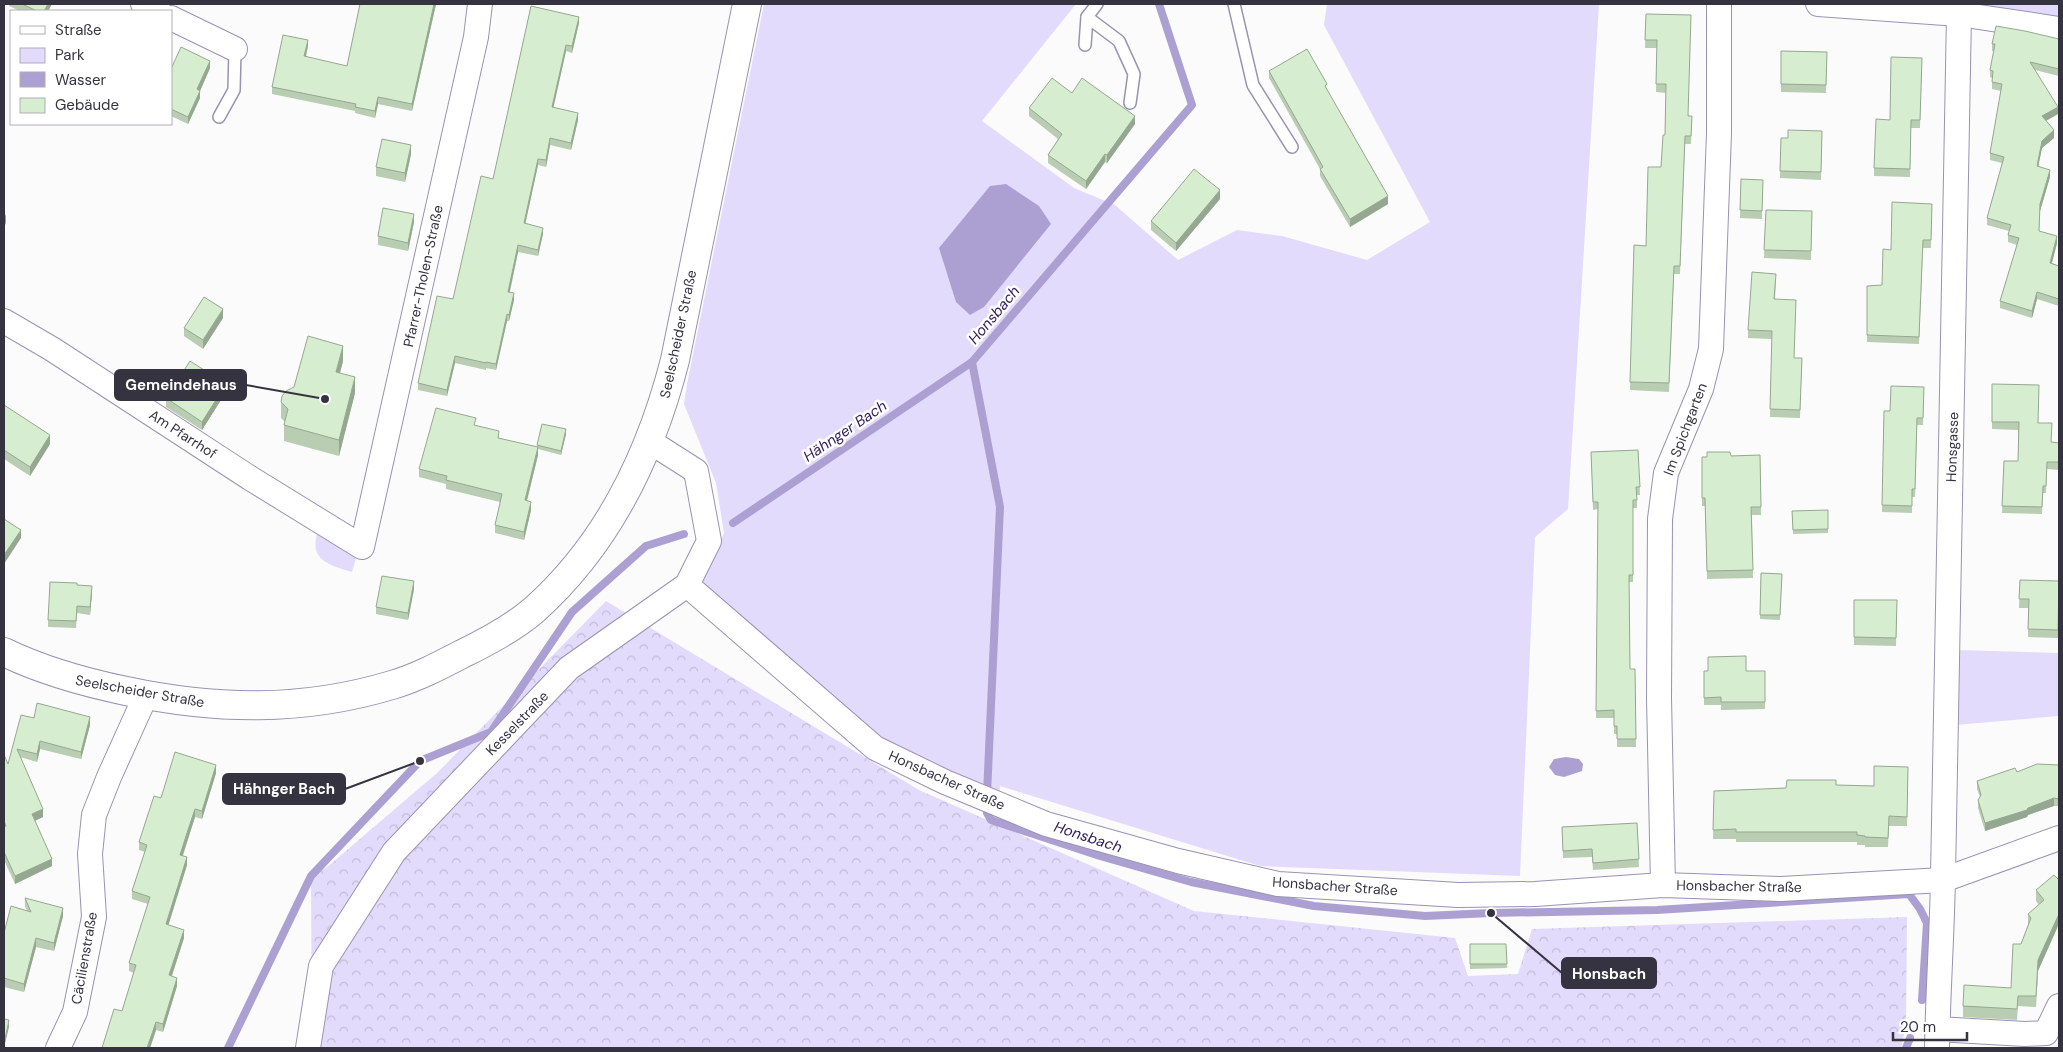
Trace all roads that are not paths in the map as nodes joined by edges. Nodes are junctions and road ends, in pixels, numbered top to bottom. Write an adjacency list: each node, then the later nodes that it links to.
1 (144, 4): 8 (street)
2 (480, 4): 20 (street, Pfarrer-Tholen-Straße)
3 (747, 4): 19 (street, Seelscheider Straße)
4 (1097, 4): 10 (lane)
5 (1234, 4): 17 (lane)
6 (1719, 4): 26 (street, Im Spichgarten)
7 (1818, 4): 9 (street)
8 (157, 10)
9 (1959, 14): 12 (street); 25 (street, Honsgasse)
10 (1087, 17): 13 (lane); 15 (lane)
11 (172, 18): 14 (street)
12 (2059, 28)
13 (1085, 45)
14 (235, 49): 16 (lane)
15 (1130, 104)
16 (219, 117)
17 (1292, 147)
18 (4, 321): 20 (street, Am Pfarrhof)
19 (649, 441): 21 (street, Kesselstraße); 23 (street, Seelscheider Straße)
20 (362, 547)
21 (686, 585): 26 (street, Honsbacher Straße); 30 (street, Kesselstraße)
22 (4, 652): 23 (street, Seelscheider Straße)
23 (146, 695): 29 (street, Cäcilienstraße)
24 (2059, 838): 25 (street, Honsbacher Straße)
25 (1943, 880): 26 (street, Honsbacher Straße); 28 (street, Honsgasse)
26 (1663, 885)
27 (2059, 1006): 28 (street)
28 (1937, 1039)
29 (58, 1048)
30 (308, 1048)

